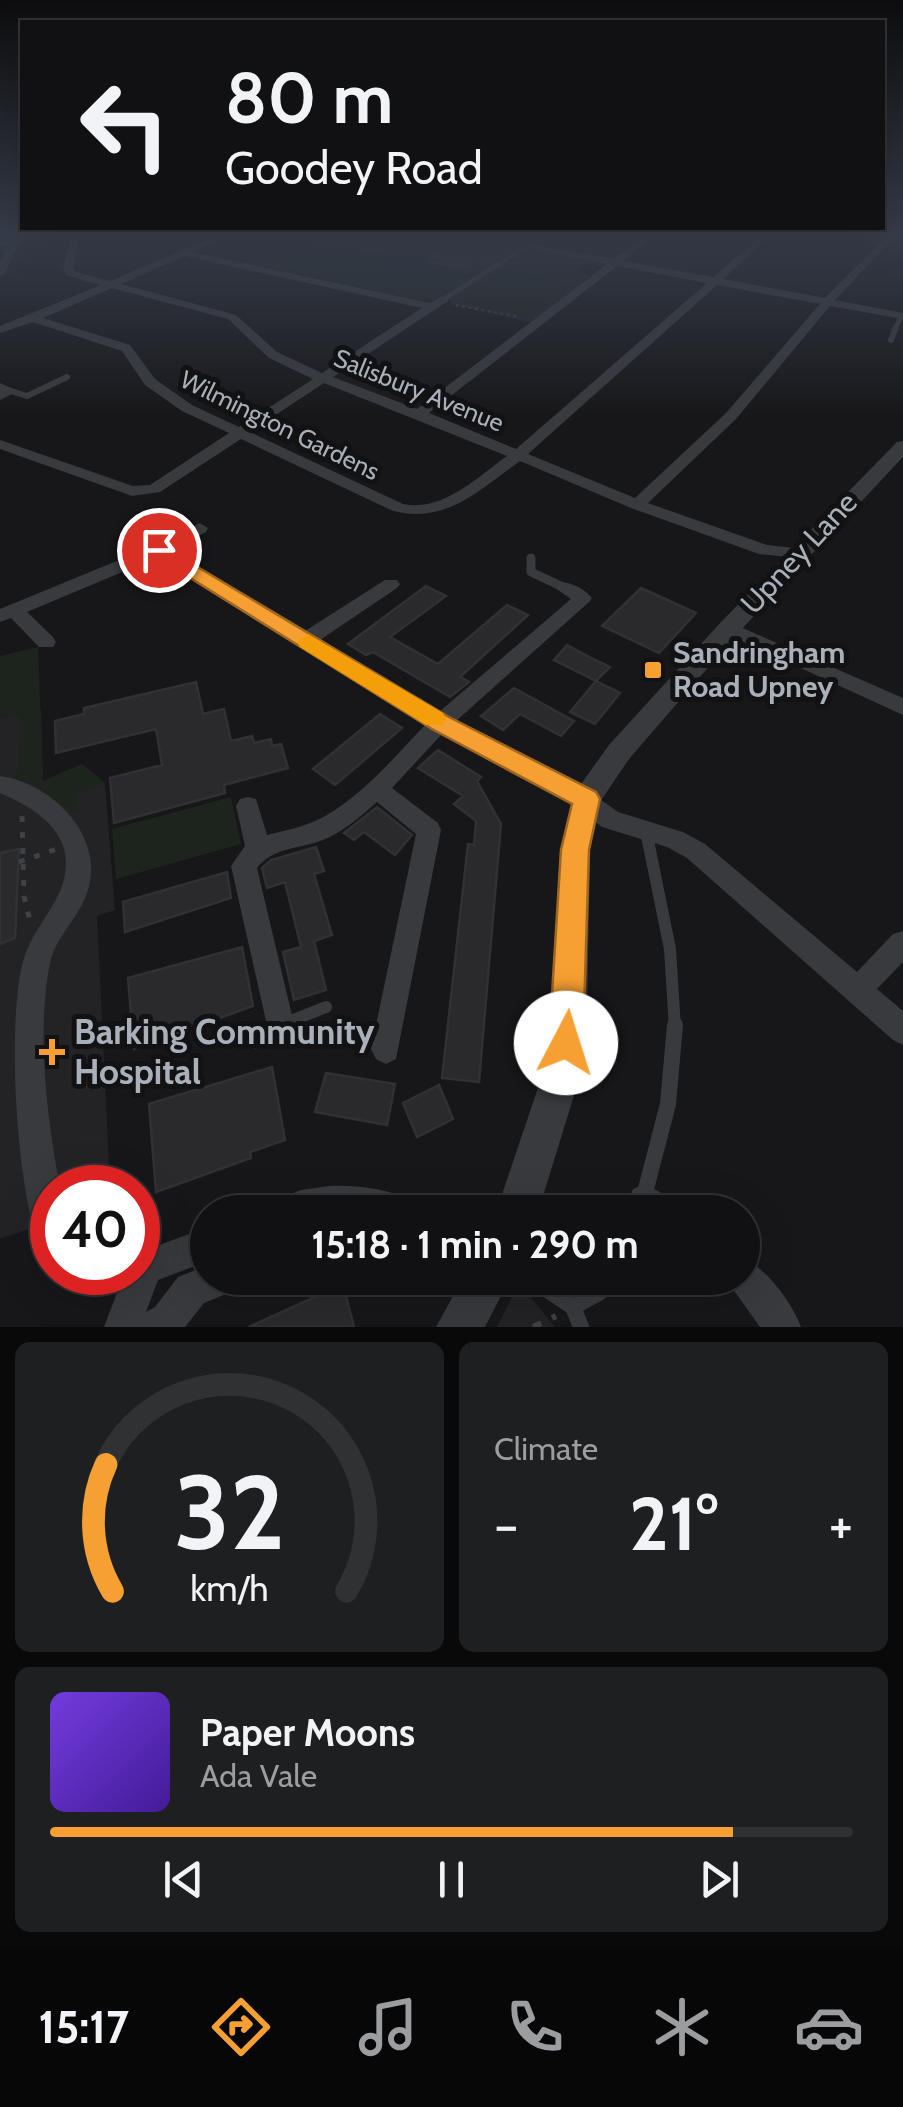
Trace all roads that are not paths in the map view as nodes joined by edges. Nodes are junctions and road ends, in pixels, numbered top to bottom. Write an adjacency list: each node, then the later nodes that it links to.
1 (83, 296): 12 (street)
2 (154, 296): 16 (street, Salisbury Avenue)
3 (407, 296): 9 (street)
4 (449, 296): 9 (lane)
5 (573, 296): 18 (street)
6 (699, 296): 22 (street)
7 (797, 296): 10 (street)
8 (833, 296): 10 (street)
9 (439, 302): 16 (street)
10 (827, 302): 11 (street); 23 (street)
11 (902, 316): 14 (lane)
12 (33, 318): 13 (street); 19 (street, Wilmington Gardens)
13 (0, 330)
14 (891, 340)
15 (67, 376): 17 (lane)
16 (326, 378): 18 (street, Salisbury Avenue); 19 (street)
17 (4, 391)
18 (419, 414): 22 (street, Salisbury Avenue)
19 (241, 434): 20 (street); 22 (street, Wilmington Gardens)
20 (0, 444)
21 (903, 446): 26 (street, Upney Lane)
22 (516, 457): 23 (street, Salisbury Avenue)
23 (638, 506): 26 (street, Salisbury Avenue)
24 (200, 528): 25 (street)
25 (159, 550): 30 (street); 32 (street)
26 (798, 554): 31 (street, Upney Lane)
27 (530, 558): 29 (lane)
28 (391, 584): 32 (street)
29 (563, 588): 35 (street)
30 (7, 613): 33 (street)
31 (728, 628): 34 (street); 38 (street, Upney Lane)
32 (306, 640): 35 (street)
33 (46, 642)
34 (903, 707)
35 (440, 723): 37 (street); 38 (street)
36 (2, 784): 49 (street)
37 (377, 789): 41 (street); 48 (street)
38 (586, 799): 40 (street); 50 (street, Upney Lane)
39 (253, 805): 41 (street)
40 (646, 830): 43 (street); 51 (lane)
41 (258, 848): 45 (street)
42 (903, 943): 43 (street)
43 (858, 990): 46 (street)
44 (326, 1007): 45 (lane)
45 (279, 1024): 47 (lane)
46 (903, 1030)
47 (254, 1041)
48 (386, 1048)
49 (42, 1165)
50 (523, 1195)
51 (651, 1195)
52 (190, 1251): 53 (street)
53 (160, 1263)
54 (190, 1291): 62 (street)
55 (133, 1295): 61 (street)
56 (478, 1295): 63 (street)
57 (555, 1295): 60 (lane)
58 (595, 1295): 60 (lane)
59 (758, 1295): 65 (street)
60 (573, 1307): 64 (lane)
61 (122, 1327)
62 (155, 1327)
63 (459, 1327)
64 (582, 1327)
65 (783, 1327)

